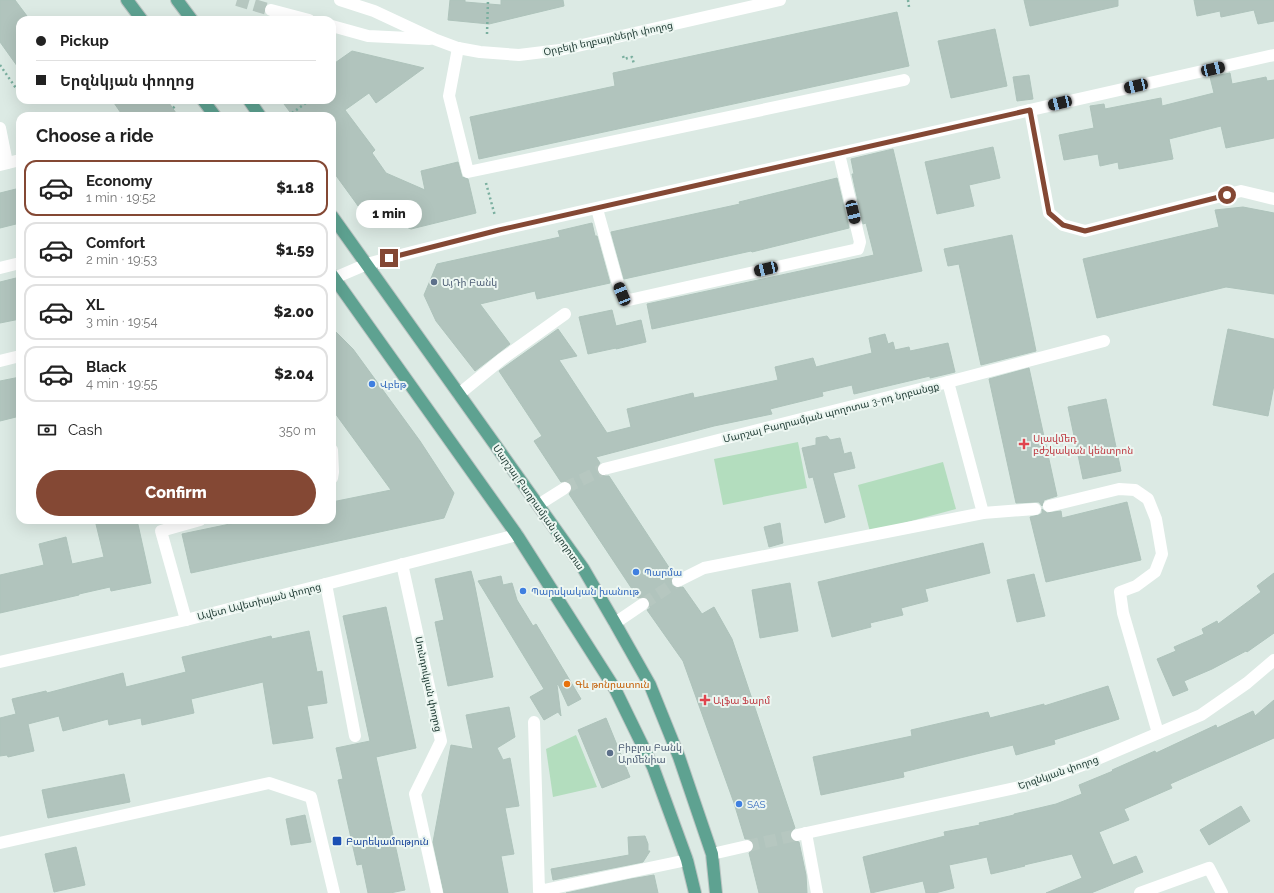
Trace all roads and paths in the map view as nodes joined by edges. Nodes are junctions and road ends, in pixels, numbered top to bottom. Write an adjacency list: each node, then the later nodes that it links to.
1 (127, 0): 9 (main road)
2 (177, 0): 10 (main road)
3 (340, 0): 14 (street, Օրբելի եղբայրների փողոց)
4 (488, 0): 13 (path)
5 (780, 0): 15 (street, Օրբելի եղբայրների փողոց)
6 (908, 0): 7 (path)
7 (909, 7)
8 (271, 10): 11 (street)
9 (139, 16)
10 (189, 16)
11 (294, 16)
12 (336, 27): 14 (street, Օրբելի եղբայրների փողոց)
13 (487, 34)
14 (434, 39): 15 (street, Օրբելի եղբայրների փողոց)
15 (458, 48): 31 (street)
16 (1274, 55): 25 (street)
17 (623, 56): 18 (path)
18 (634, 64)
19 (0, 65): 21 (path)
20 (904, 80): 31 (street)
21 (16, 88)
22 (304, 104): 26 (path)
23 (176, 105): 24 (path)
24 (173, 108)
25 (1030, 110): 28 (street); 32 (street)
26 (294, 112)
27 (0, 128): 30 (street)
28 (838, 154): 33 (street); 33 (street)
29 (16, 161): 30 (street)
30 (4, 164)
31 (482, 169): 35 (path)
32 (1274, 198)
33 (597, 209): 35 (street)
34 (336, 221): 37 (main road, Մարշալ Բաղրամյան պողոտա)
35 (499, 230): 37 (street)
36 (16, 264): 38 (street)
37 (367, 264): 39 (street); 46 (main road, Մարշալ Բաղրամյան պողոտա)
38 (0, 268)
39 (336, 277)
40 (336, 282): 54 (main road)
41 (565, 314): 46 (street)
42 (1104, 341): 45 (street)
43 (16, 357): 44 (street)
44 (0, 361)
45 (948, 382): 47 (street, Մարշալ Բաղրամյան պողոտա 3-րդ նրբանցք); 52 (street, Մարշալ Բաղրամյան պողոտա 3-րդ նրբանցք)
46 (459, 394): 49 (main road, Մարշալ Բաղրամյան պողոտա)
47 (604, 469)
48 (565, 488): 49 (street)
49 (538, 505): 60 (main road, Մարշալ Բաղրամյան պողոտա)
50 (1049, 506): 64 (street)
51 (1035, 509): 52 (street)
52 (983, 513): 56 (street)
53 (160, 525): 59 (street)
54 (517, 535): 55 (street, Ավետ Ավետիսյան փողոց); 69 (main road)
55 (402, 564): 57 (street, Ավետ Ավետիսյան փողոց); 73 (street, Սունդուկյան փողոց)
56 (678, 581)
57 (326, 584): 59 (street, Ավետ Ավետիսյան փողոց); 65 (street)
58 (642, 604): 60 (street)
59 (186, 620): 62 (street, Ավետ Ավետիսյան փողոց)
60 (615, 623): 68 (main road, Մարշալ Բաղրամյան պողոտա)
61 (1274, 660): 64 (street, Երզնկյան փողոց)
62 (0, 662)
63 (534, 722): 69 (street)
64 (1158, 733): 74 (street, Երզնկյան փողոց)
65 (355, 736)
66 (0, 843): 72 (street)
67 (747, 846): 68 (street)
68 (712, 854): 70 (main road, Մարշալ Բաղրամյան պողոտա)
69 (687, 860): 71 (main road)
70 (717, 890)
71 (694, 892)
72 (334, 893)
73 (437, 893)
74 (817, 893)
75 (1140, 893): 76 (street)
76 (1222, 893)

